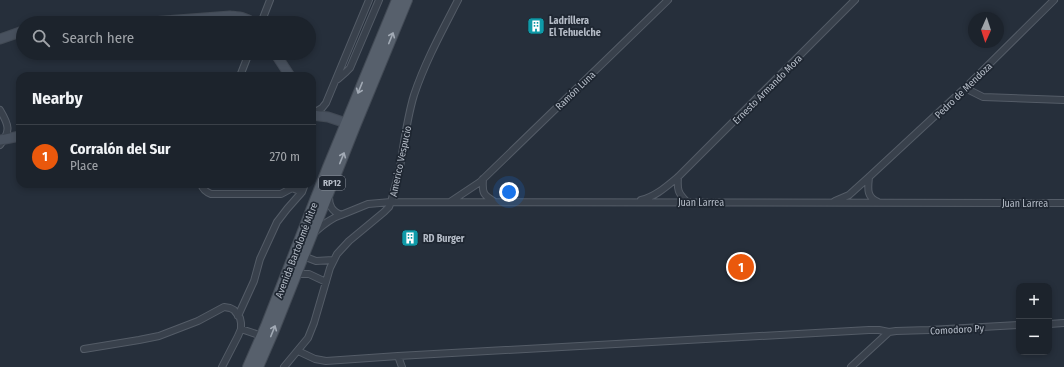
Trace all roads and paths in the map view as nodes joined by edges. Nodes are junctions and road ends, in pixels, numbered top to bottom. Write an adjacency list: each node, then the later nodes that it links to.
1 (270, 0): 12 (street)
2 (369, 0): 19 (street)
3 (379, 0): 11 (street)
4 (384, 0): 11 (street)
5 (397, 0): 25 (main road, Avenida Bartolomé Mitre / RP12, one-way to 25)
6 (407, 0): 35 (main road, Avenida Bartolomé Mitre / RP12, one-way to 6)
7 (458, 0): 37 (street, Americo Vespucio)
8 (668, 0): 30 (street, Ramón Luna)
9 (855, 0): 28 (street, Ernesto Armando Mora)
10 (1054, 0): 20 (street, Pedro de Mendoza)
11 (373, 13): 19 (street)
12 (264, 16)
13 (16, 33): 14 (street)
14 (0, 39)
15 (246, 60): 17 (street)
16 (280, 60): 18 (street)
17 (242, 72)
18 (287, 72)
19 (336, 80): 23 (street)
20 (965, 88): 21 (street); 29 (street, Pedro de Mendoza)
21 (1064, 100)
22 (0, 110): 27 (street)
23 (316, 112)
24 (316, 115): 25 (street)
25 (346, 123): 57 (main road, Avenida Bartolomé Mitre / RP12)
26 (16, 137): 27 (street)
27 (2, 141)
28 (678, 177): 40 (street, Ernesto Armando Mora); 41 (street)
29 (869, 177): 42 (street, Pedro de Mendoza); 43 (street)
30 (483, 179): 38 (street, Ramón Luna); 39 (street)
31 (203, 188): 33 (street)
32 (292, 188): 36 (street)
33 (292, 188)
34 (304, 188): 36 (street)
35 (330, 189): 45 (street); 46 (main road, Avenida Bartolomé Mitre / RP12)
36 (302, 192): 51 (street)
37 (391, 202): 38 (street, Juan Larrea); 45 (street, Juan Larrea); 48 (street, Americo Vespucio)
38 (450, 202): 39 (street, Juan Larrea)
39 (495, 202): 40 (street, Juan Larrea)
40 (634, 202): 41 (street, Juan Larrea)
41 (688, 202): 42 (street, Juan Larrea)
42 (832, 203): 43 (street, Juan Larrea)
43 (879, 203): 44 (street, Juan Larrea)
44 (1064, 203)
45 (341, 214): 46 (street, Juan Larrea)
46 (312, 234): 47 (main road, Avenida Bartolomé Mitre / RP12)
47 (303, 256): 48 (street); 49 (main road, Avenida Bartolomé Mitre / RP12)
48 (333, 260): 50 (street, Americo Vespucio)
49 (296, 274): 50 (street); 63 (main road, Avenida Bartolomé Mitre / RP12, one-way to 49)
50 (326, 282): 59 (street, Americo Vespucio)
51 (238, 316): 55 (street); 58 (street)
52 (1064, 323): 53 (street)
53 (1052, 324)
54 (1016, 325): 56 (street, Comodoro Py)
55 (241, 329): 57 (street); 61 (street)
56 (889, 332): 60 (street); 66 (street)
57 (262, 336): 62 (main road, Avenida Bartolomé Mitre / RP12)
58 (84, 349)
59 (298, 351): 60 (street); 64 (street, Americo Vespucio)
60 (398, 356): 65 (street)
61 (222, 367)
62 (248, 367)
63 (258, 367)
64 (284, 367)
65 (402, 367)
66 (851, 367)

